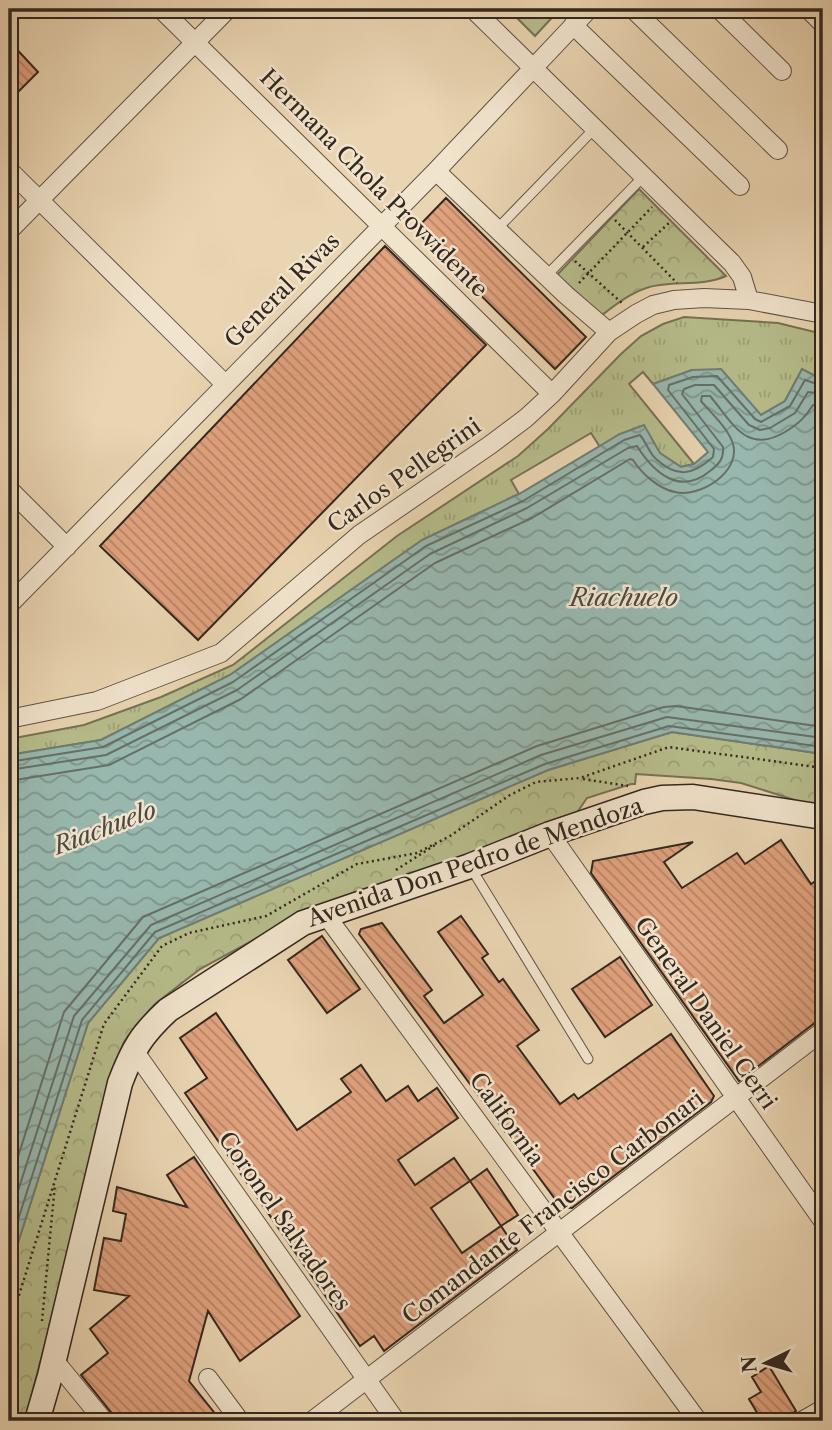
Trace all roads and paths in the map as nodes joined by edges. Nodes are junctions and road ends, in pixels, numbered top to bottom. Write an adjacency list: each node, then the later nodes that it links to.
1 (161, 9): 10 (street, Hermana Chola Provvidente)
2 (228, 9): 10 (street)
3 (473, 9): 11 (street)
4 (589, 9): 9 (street, General Rivas)
5 (633, 9): 14 (street)
6 (719, 9): 12 (street)
7 (808, 9): 8 (street)
8 (823, 24)
9 (573, 25): 11 (street, General Rivas); 18 (street)
10 (195, 42): 20 (street); 23 (street, Hermana Chola Provvidente)
11 (534, 68): 13 (street); 16 (street, General Rivas)
12 (782, 71)
13 (595, 128): 17 (street); 24 (lane)
14 (778, 150)
15 (9, 170): 20 (street)
16 (436, 171): 23 (street, General Rivas); 24 (street)
17 (644, 177): 19 (street); 22 (lane)
18 (740, 186)
19 (663, 195): 21 (street); 26 (path)
20 (40, 199): 25 (street); 37 (street)
21 (680, 212): 27 (path); 33 (street)
22 (608, 214): 26 (path); 28 (lane)
23 (382, 225): 37 (street, General Rivas); 38 (street, Hermana Chola Provvidente)
24 (497, 229): 30 (street)
25 (9, 231)
26 (628, 232): 27 (path); 29 (path)
27 (643, 247): 32 (path)
28 (568, 254): 29 (path); 30 (lane)
29 (588, 273): 31 (path); 35 (path)
30 (547, 275): 31 (street)
31 (566, 295): 36 (street)
32 (691, 298): 33 (street, Carlos Pellegrini); 35 (street, Carlos Pellegrini)
33 (749, 300): 34 (street, Carlos Pellegrini)
34 (823, 313)
35 (636, 314): 36 (street, Carlos Pellegrini)
36 (609, 332): 38 (street, Carlos Pellegrini)
37 (225, 384): 40 (street, General Rivas)
38 (552, 394): 42 (street, Carlos Pellegrini)
39 (9, 489): 40 (street)
40 (66, 547): 41 (street, General Rivas)
41 (9, 605)
42 (9, 719)
43 (823, 817): 44 (main road, Avenida Don Pedro de Mendoza)
44 (550, 834): 45 (main road, Avenida Don Pedro de Mendoza); 50 (street, General Daniel Cerri)
45 (470, 866): 46 (main road, Avenida Don Pedro de Mendoza); 49 (lane)
46 (325, 914): 48 (main road, Avenida Don Pedro de Mendoza); 53 (street, California)
47 (823, 1031): 50 (street, Comandante Francisco Carbonari)
48 (133, 1049): 55 (main road, Avenida Don Pedro de Mendoza); 57 (street, Coronel Salvadores)
49 (588, 1059)
50 (736, 1099): 52 (street, General Daniel Cerri); 53 (street, Comandante Francisco Carbonari)
51 (56, 1178): 54 (path)
52 (823, 1221)
53 (560, 1232): 57 (street, Comandante Francisco Carbonari); 64 (street, California)
54 (41, 1328)
55 (54, 1360): 59 (main road, Avenida Don Pedro de Mendoza); 60 (street)
56 (208, 1378): 61 (street)
57 (367, 1378): 62 (street, Comandante Francisco Carbonari); 63 (street, Coronel Salvadores)
58 (823, 1409): 65 (street)
59 (37, 1421)
60 (104, 1421)
61 (240, 1421)
62 (312, 1421)
63 (396, 1421)
64 (698, 1421)
65 (802, 1421)

